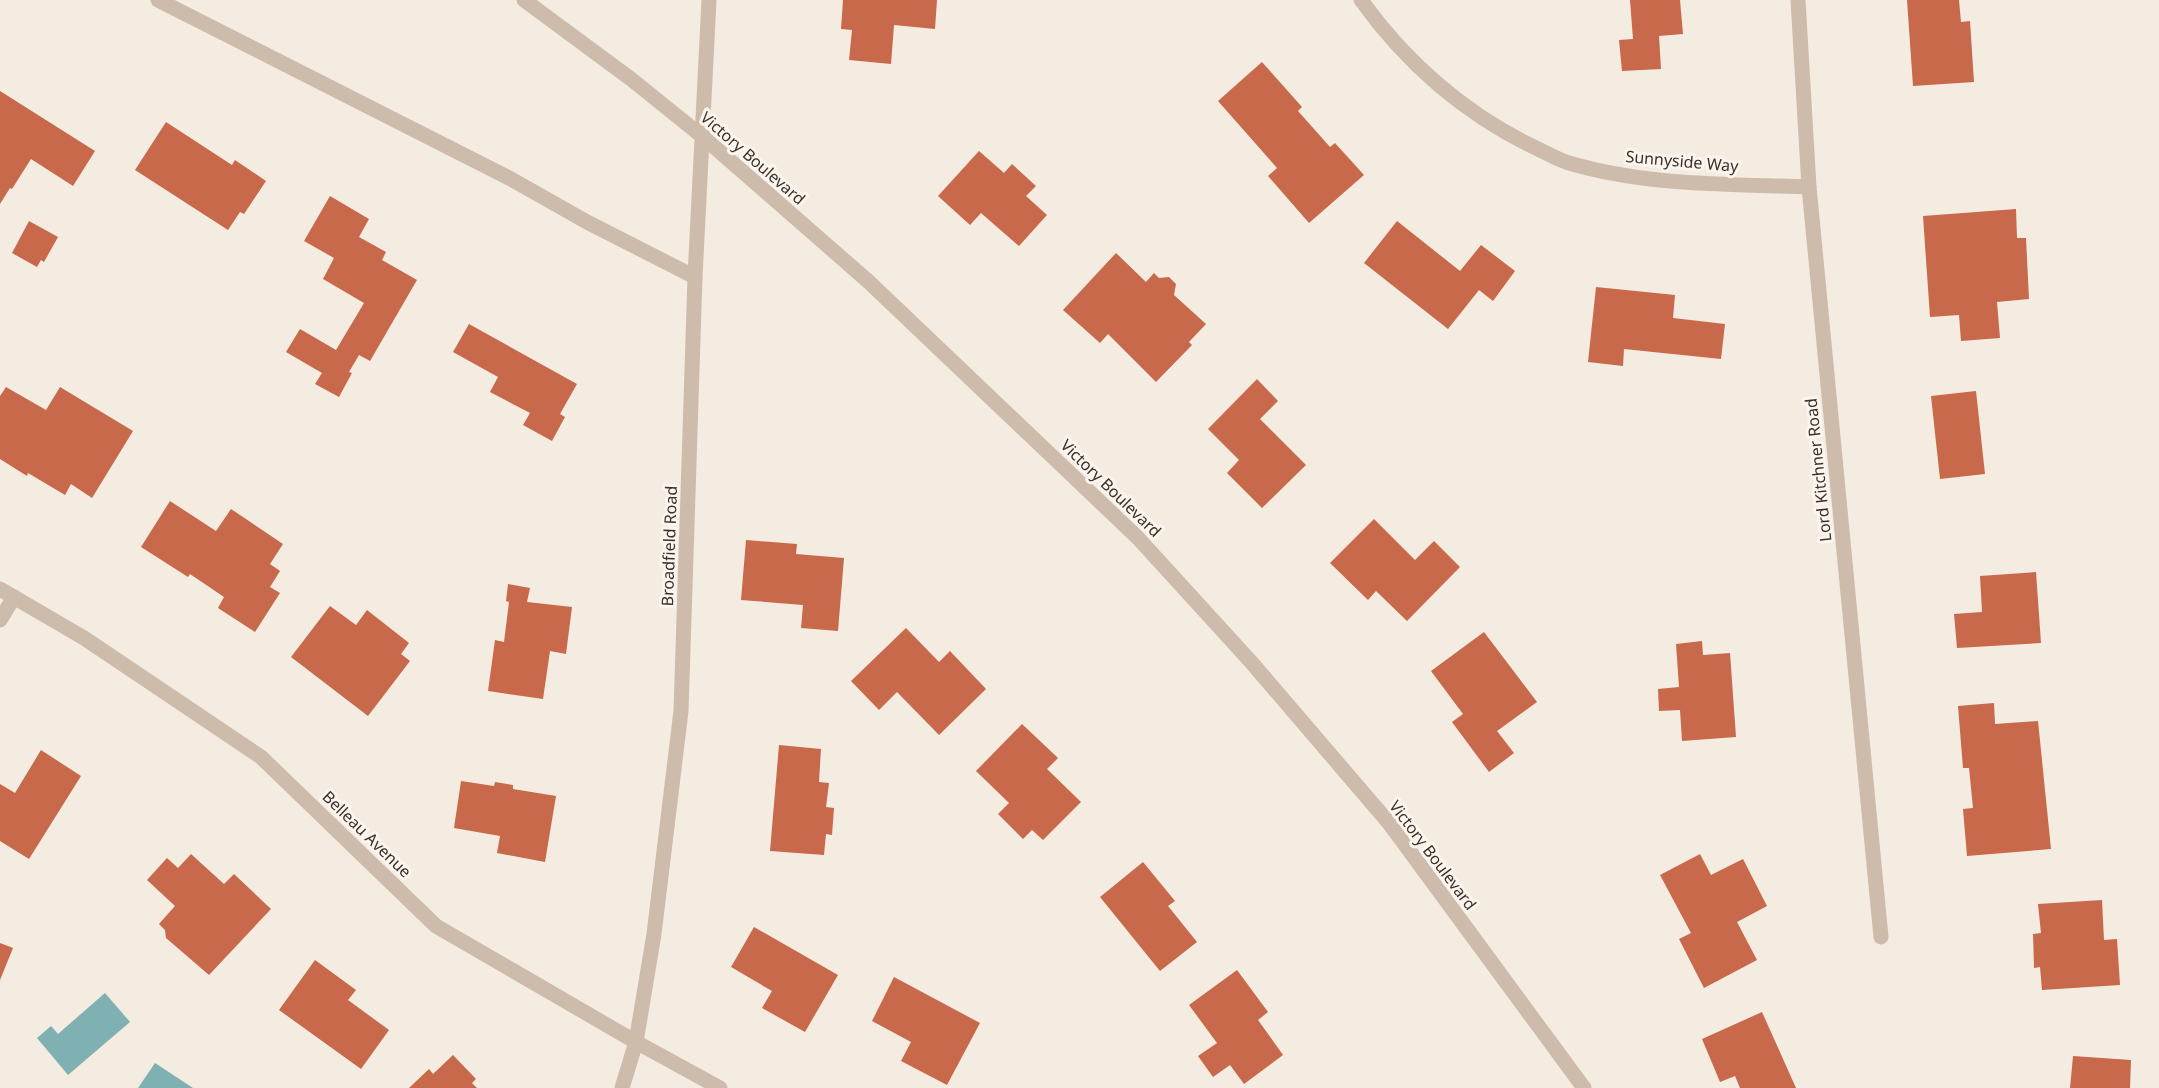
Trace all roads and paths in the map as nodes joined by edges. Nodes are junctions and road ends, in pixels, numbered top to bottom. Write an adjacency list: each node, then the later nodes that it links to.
1 (158, 0): 8 (street)
2 (524, 0): 6 (street, Victory Boulevard)
3 (709, 0): 6 (street, Broadfield Road)
4 (1361, 0): 7 (street, Sunnyside Way)
5 (1798, 0): 7 (street, Lord Kitchner Road)
6 (703, 137): 8 (street, Broadfield Road); 16 (street, Victory Boulevard)
7 (1809, 187): 12 (street, Lord Kitchner Road)
8 (695, 277): 13 (street, Broadfield Road)
9 (0, 589): 10 (street, Belleau Avenue)
10 (14, 597): 11 (street); 13 (street, Belleau Avenue)
11 (0, 620)
12 (1881, 937)
13 (636, 1042): 14 (street, Broadfield Road); 15 (street, Belleau Avenue)
14 (622, 1088)
15 (720, 1088)
16 (1584, 1088)

